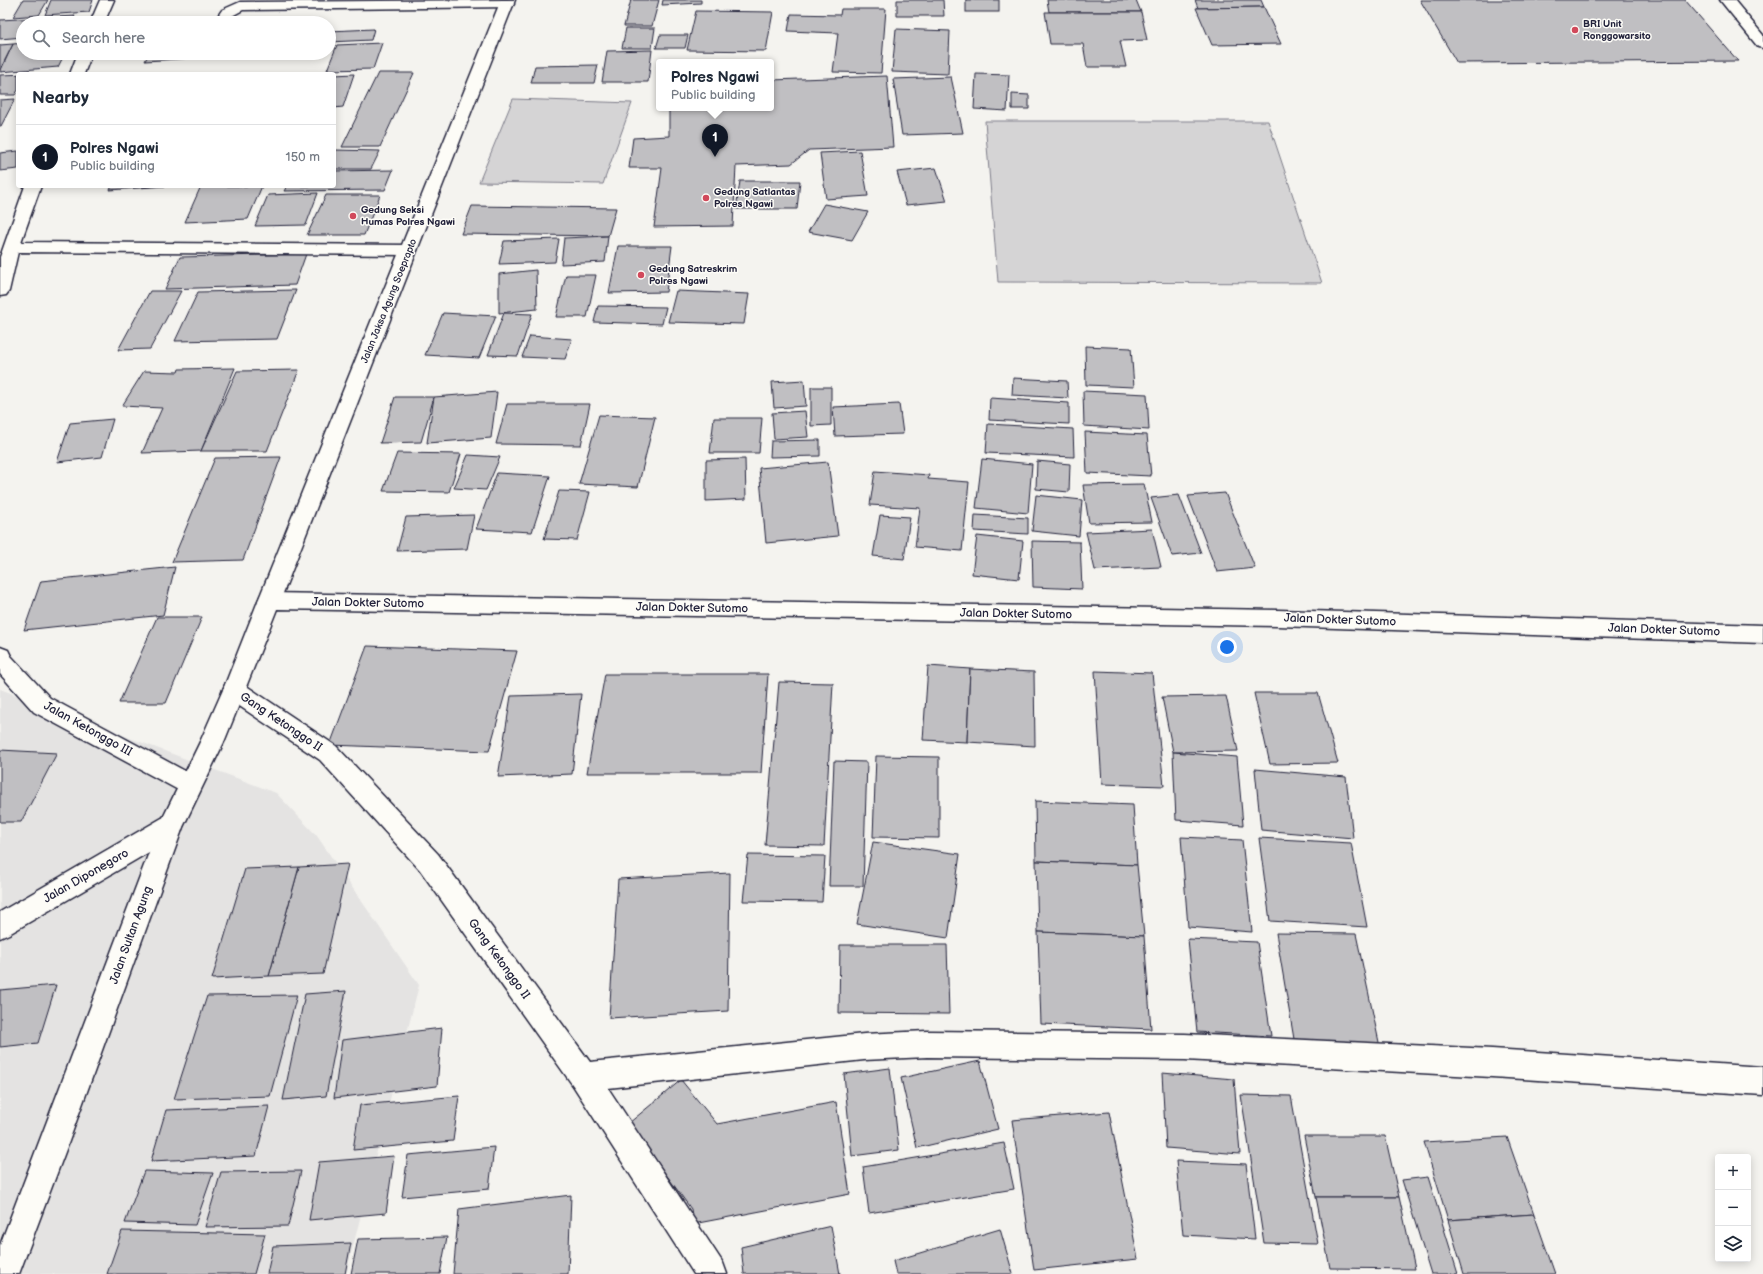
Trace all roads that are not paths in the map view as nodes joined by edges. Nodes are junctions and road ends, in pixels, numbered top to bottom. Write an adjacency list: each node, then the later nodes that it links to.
1 (107, 0): 4 (street)
2 (1727, 0): 6 (street)
3 (508, 2): 5 (street); 10 (street, Jalan Jaksa Agung Soeprapto)
4 (100, 16)
5 (225, 16)
6 (1763, 44)
7 (82, 60): 8 (street)
8 (78, 72)
9 (32, 188): 11 (street)
10 (409, 250): 11 (street); 13 (street, Jalan Jaksa Agung Soeprapto)
11 (6, 257): 12 (street)
12 (0, 291)
13 (269, 601): 14 (street, Jalan Dokter Sutomo); 16 (street, Jalan Sultan Agung)
14 (1763, 634)
15 (0, 656): 17 (street, Jalan Ketonggo III)
16 (234, 690): 17 (street, Jalan Sultan Agung); 20 (street, Gang Ketonggo II)
17 (190, 785): 18 (street, Jalan Sultan Agung)
18 (171, 826): 19 (street, Jalan Diponegoro); 22 (street, Jalan Sultan Agung)
19 (0, 926)
20 (584, 1077): 21 (street); 23 (street, Gang Ketonggo II)
21 (1763, 1081)
22 (4, 1274)
23 (712, 1274)

